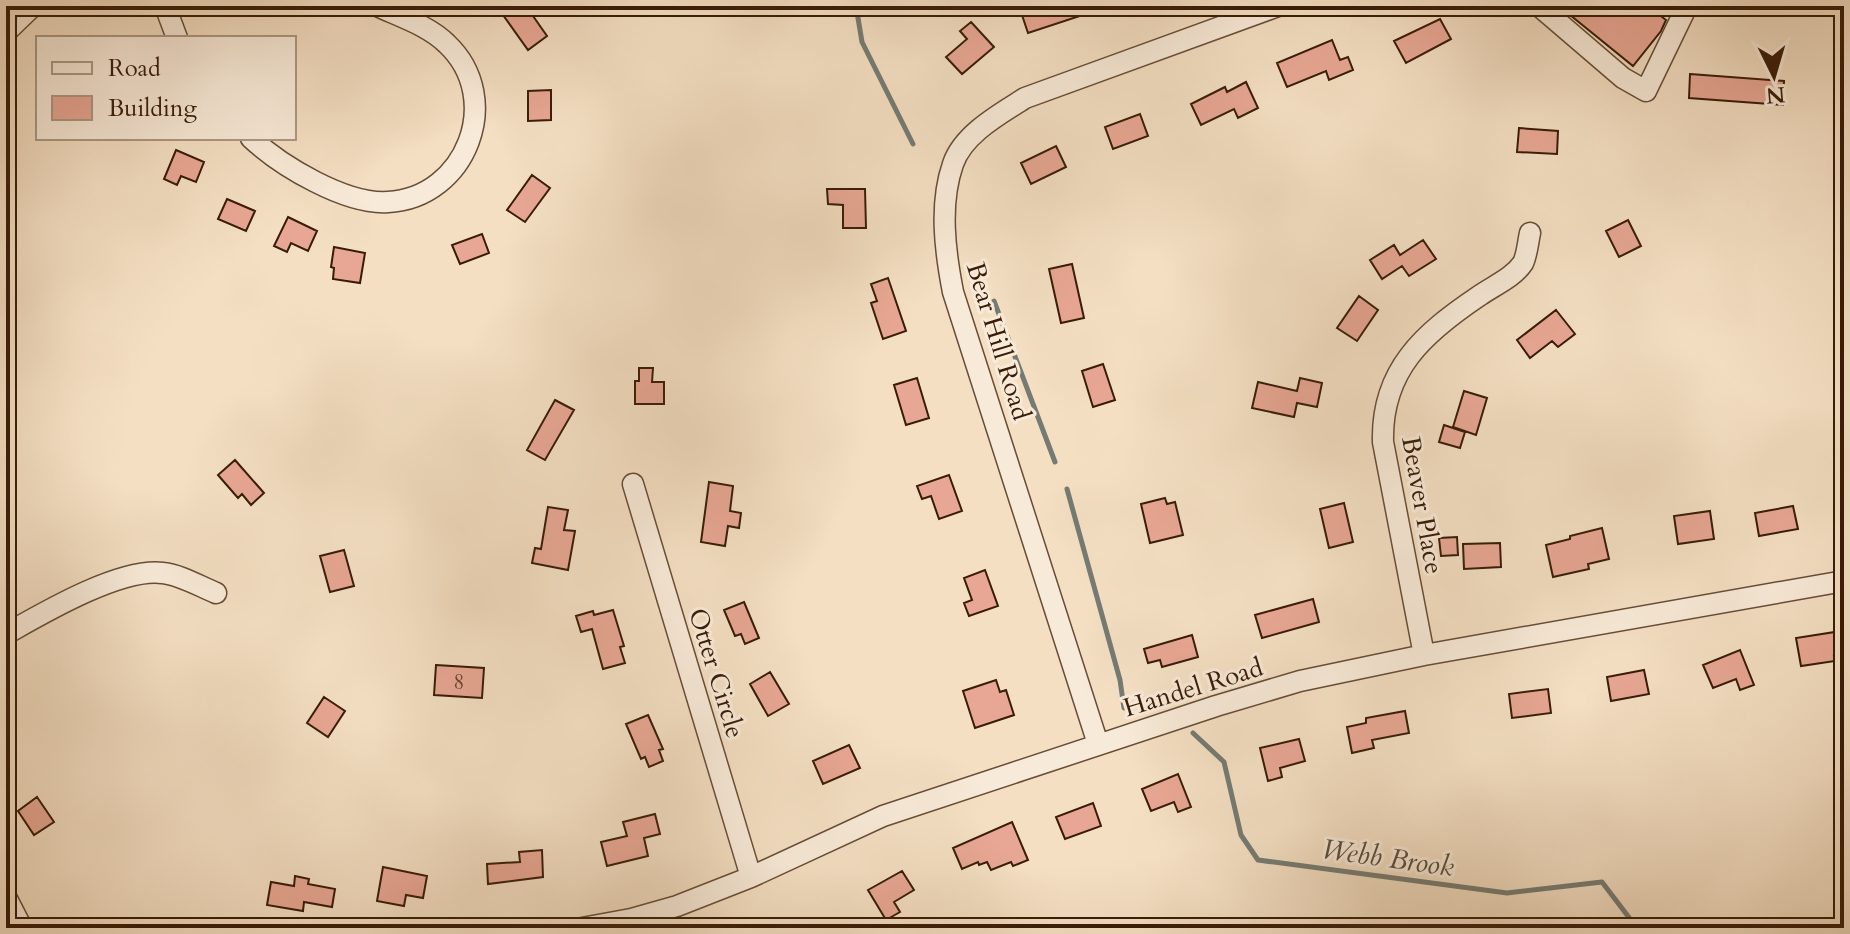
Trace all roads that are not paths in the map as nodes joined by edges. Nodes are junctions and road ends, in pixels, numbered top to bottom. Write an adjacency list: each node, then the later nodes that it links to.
1 (33, 6): 7 (street)
2 (165, 6): 8 (street)
3 (377, 6): 9 (street)
4 (1278, 6): 16 (street, Bear Hill Road)
5 (1539, 6): 6 (street)
6 (1687, 6)
7 (6, 32)
8 (176, 36)
9 (254, 140)
10 (1530, 233): 15 (street, Beaver Place)
11 (633, 484): 17 (street, Otter Circle)
12 (1844, 581): 15 (street, Handel Road)
13 (216, 593): 14 (street)
14 (6, 634)
15 (1424, 655): 16 (street, Handel Road)
16 (1098, 744): 17 (street, Handel Road)
17 (751, 877): 20 (street, Handel Road)
18 (6, 897): 19 (street)
19 (22, 928)
20 (582, 928)

